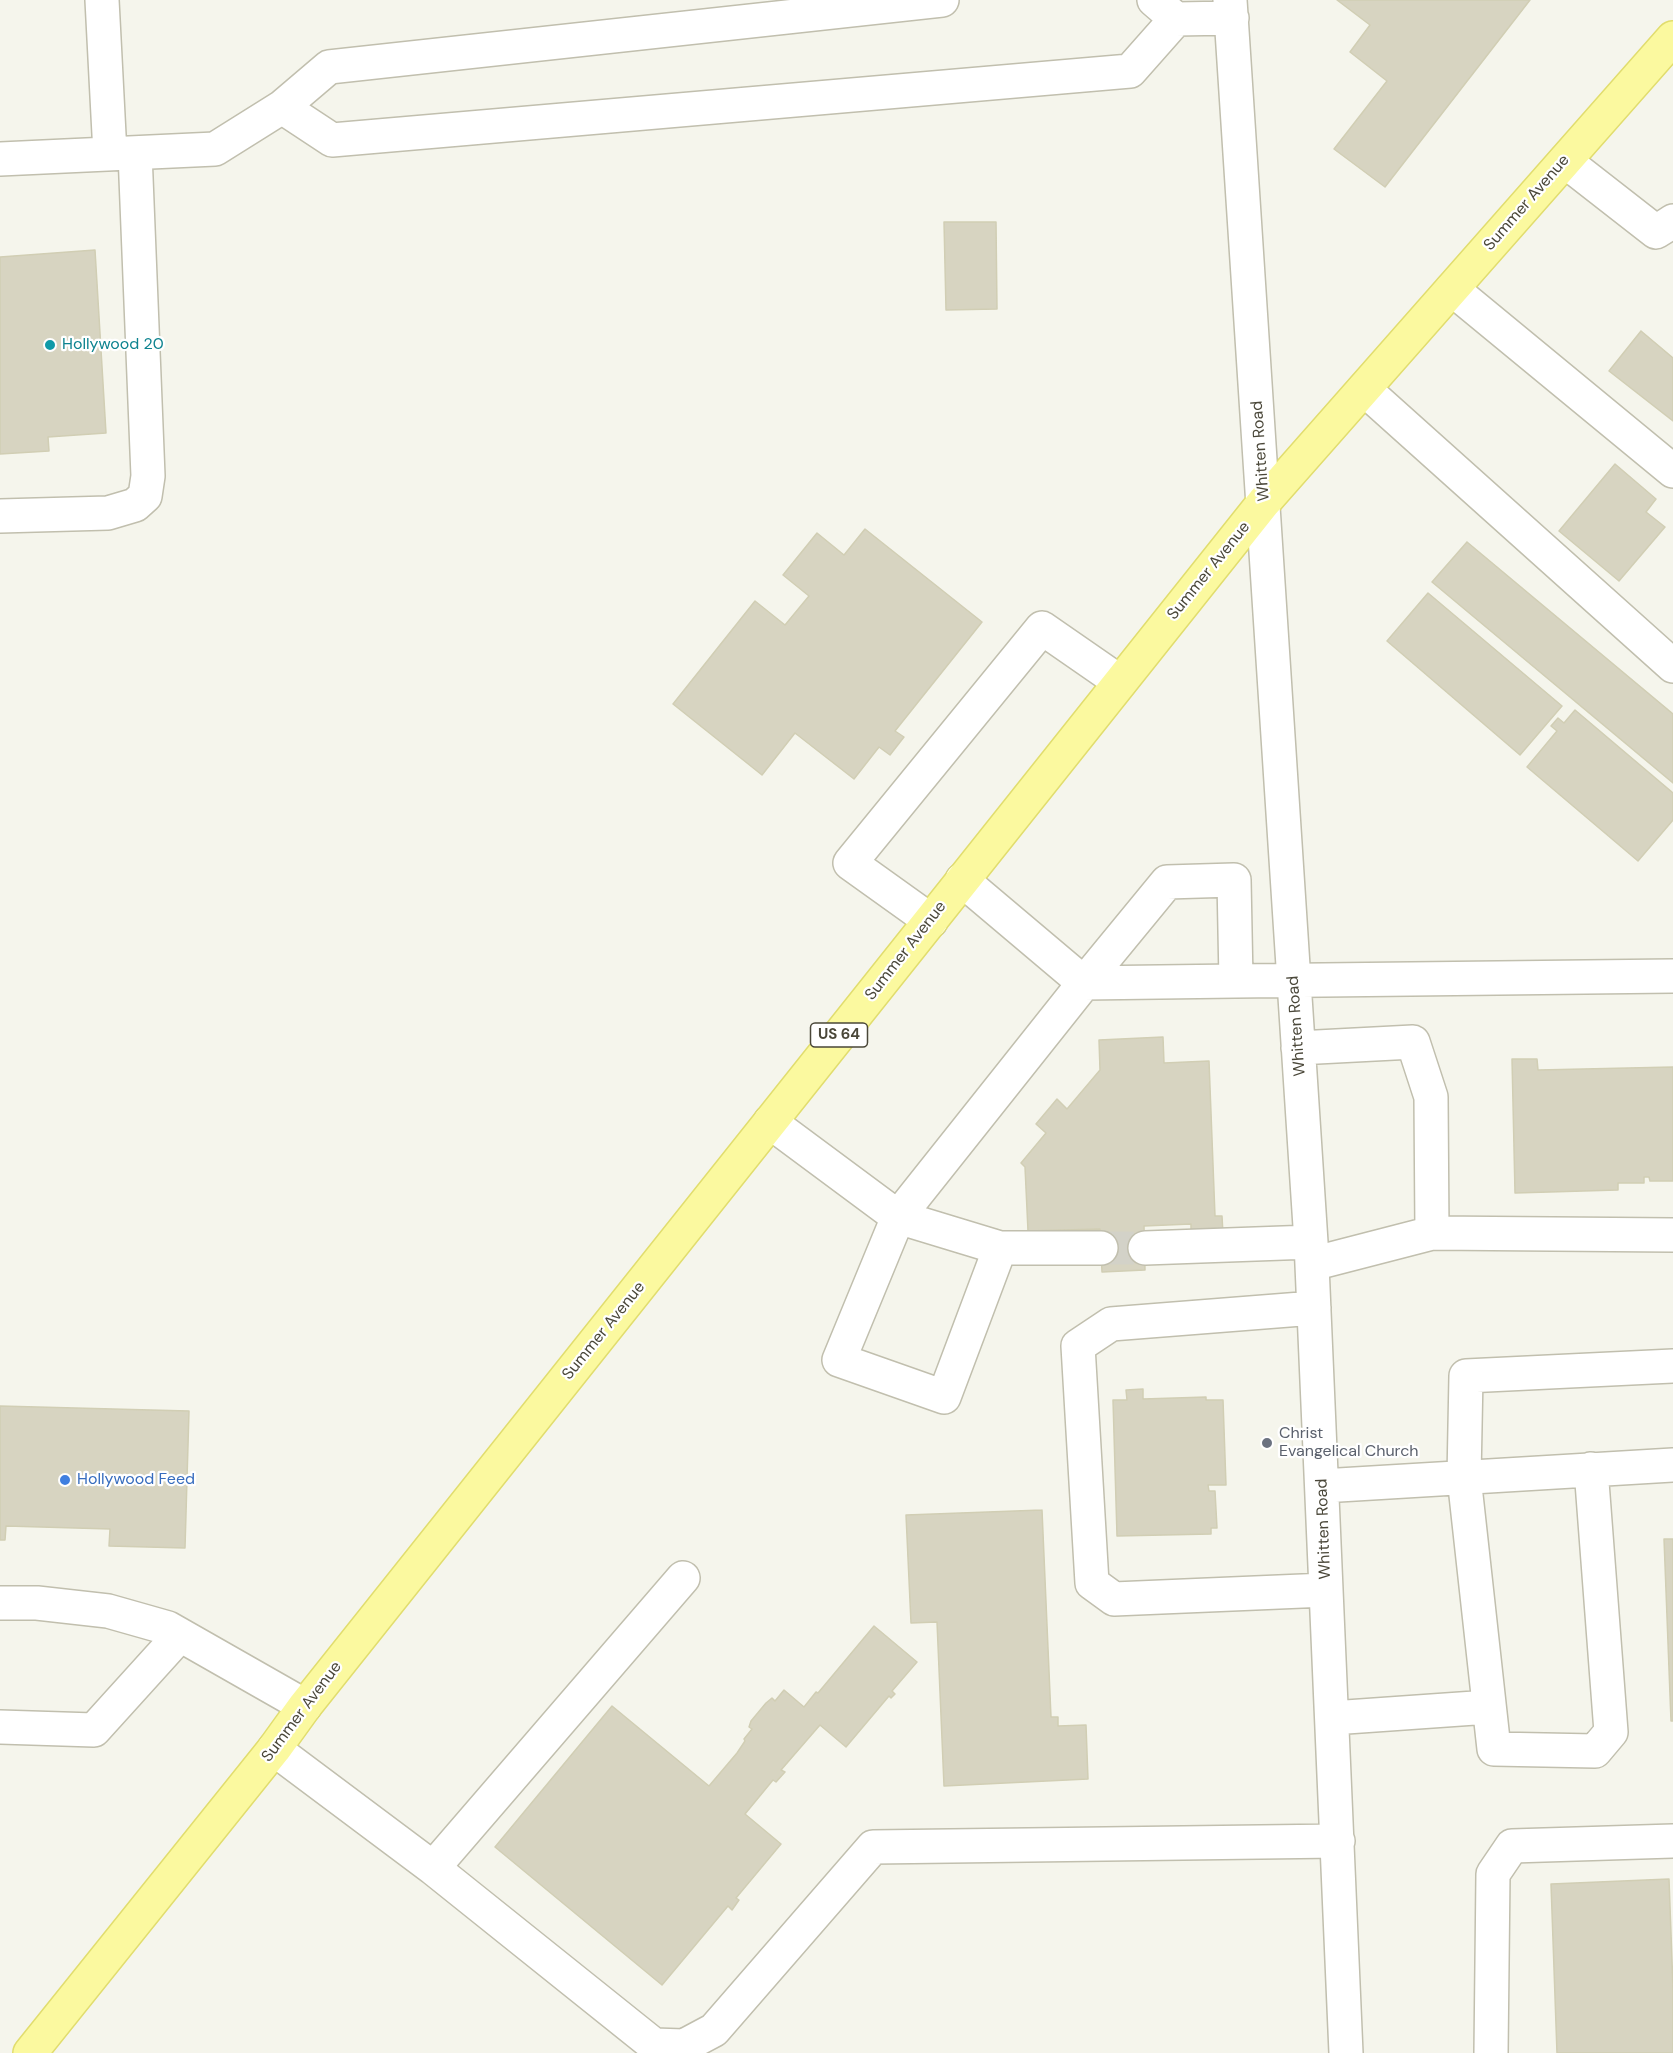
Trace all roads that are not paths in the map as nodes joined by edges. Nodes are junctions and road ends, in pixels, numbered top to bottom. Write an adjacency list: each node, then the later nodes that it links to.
1 (102, 0): 7 (street)
2 (942, 0): 6 (street)
3 (1165, 9): 4 (street); 6 (street)
4 (1231, 9): 14 (street, Whitten Road)
5 (1673, 38): 9 (main road, Summer Avenue / US 64)
6 (282, 107): 7 (street)
7 (123, 153): 8 (street); 15 (street)
8 (0, 159)
9 (1565, 161): 10 (street); 11 (main road, Summer Avenue / US 64)
10 (1673, 221)
11 (1452, 288): 12 (main road, Summer Avenue / US 64); 13 (street)
12 (1364, 389): 14 (main road, Summer Avenue / US 64); 16 (street)
13 (1673, 471)
14 (1264, 502): 17 (main road, Summer Avenue / US 64); 21 (street, Whitten Road)
15 (0, 516)
16 (1673, 666)
17 (1120, 682): 18 (main road, Summer Avenue / US 64); 19 (street)
18 (962, 880): 19 (main road, Summer Avenue / US 64); 23 (street)
19 (931, 921): 25 (main road, Summer Avenue / US 64)
20 (1673, 976): 21 (street)
21 (1294, 980): 22 (street); 24 (street, Whitten Road)
22 (1236, 981): 23 (street); 23 (street)
23 (1084, 983): 26 (street)
24 (1298, 1048): 27 (street); 32 (street, Whitten Road)
25 (770, 1122): 26 (street); 43 (main road, Summer Avenue / US 64)
26 (898, 1217): 29 (street); 29 (street)
27 (1432, 1233): 28 (street); 32 (street)
28 (1673, 1235)
29 (999, 1248): 30 (street)
30 (1101, 1248)
31 (1145, 1248): 32 (street)
32 (1311, 1253): 33 (street, Whitten Road)
33 (1314, 1308): 38 (street, Whitten Road); 40 (street)
34 (1673, 1366): 37 (street)
35 (1673, 1465): 36 (street)
36 (1591, 1469): 37 (street); 44 (street)
37 (1464, 1477): 38 (street); 44 (street)
38 (1322, 1486): 40 (street, Whitten Road)
39 (683, 1578): 50 (street)
40 (1326, 1590): 45 (street, Whitten Road)
41 (0, 1603): 42 (street)
42 (180, 1635): 43 (street); 46 (street)
43 (305, 1706): 47 (main road, Summer Avenue / US 64)
44 (1489, 1707): 45 (street)
45 (1332, 1718): 48 (street, Whitten Road)
46 (0, 1727)
47 (274, 1749): 50 (street); 51 (main road, Summer Avenue / US 64)
48 (1338, 1841): 50 (street); 52 (street, Whitten Road)
49 (1673, 1841): 53 (street)
50 (432, 1868)
51 (30, 2053)
52 (1346, 2053)
53 (1491, 2053)

